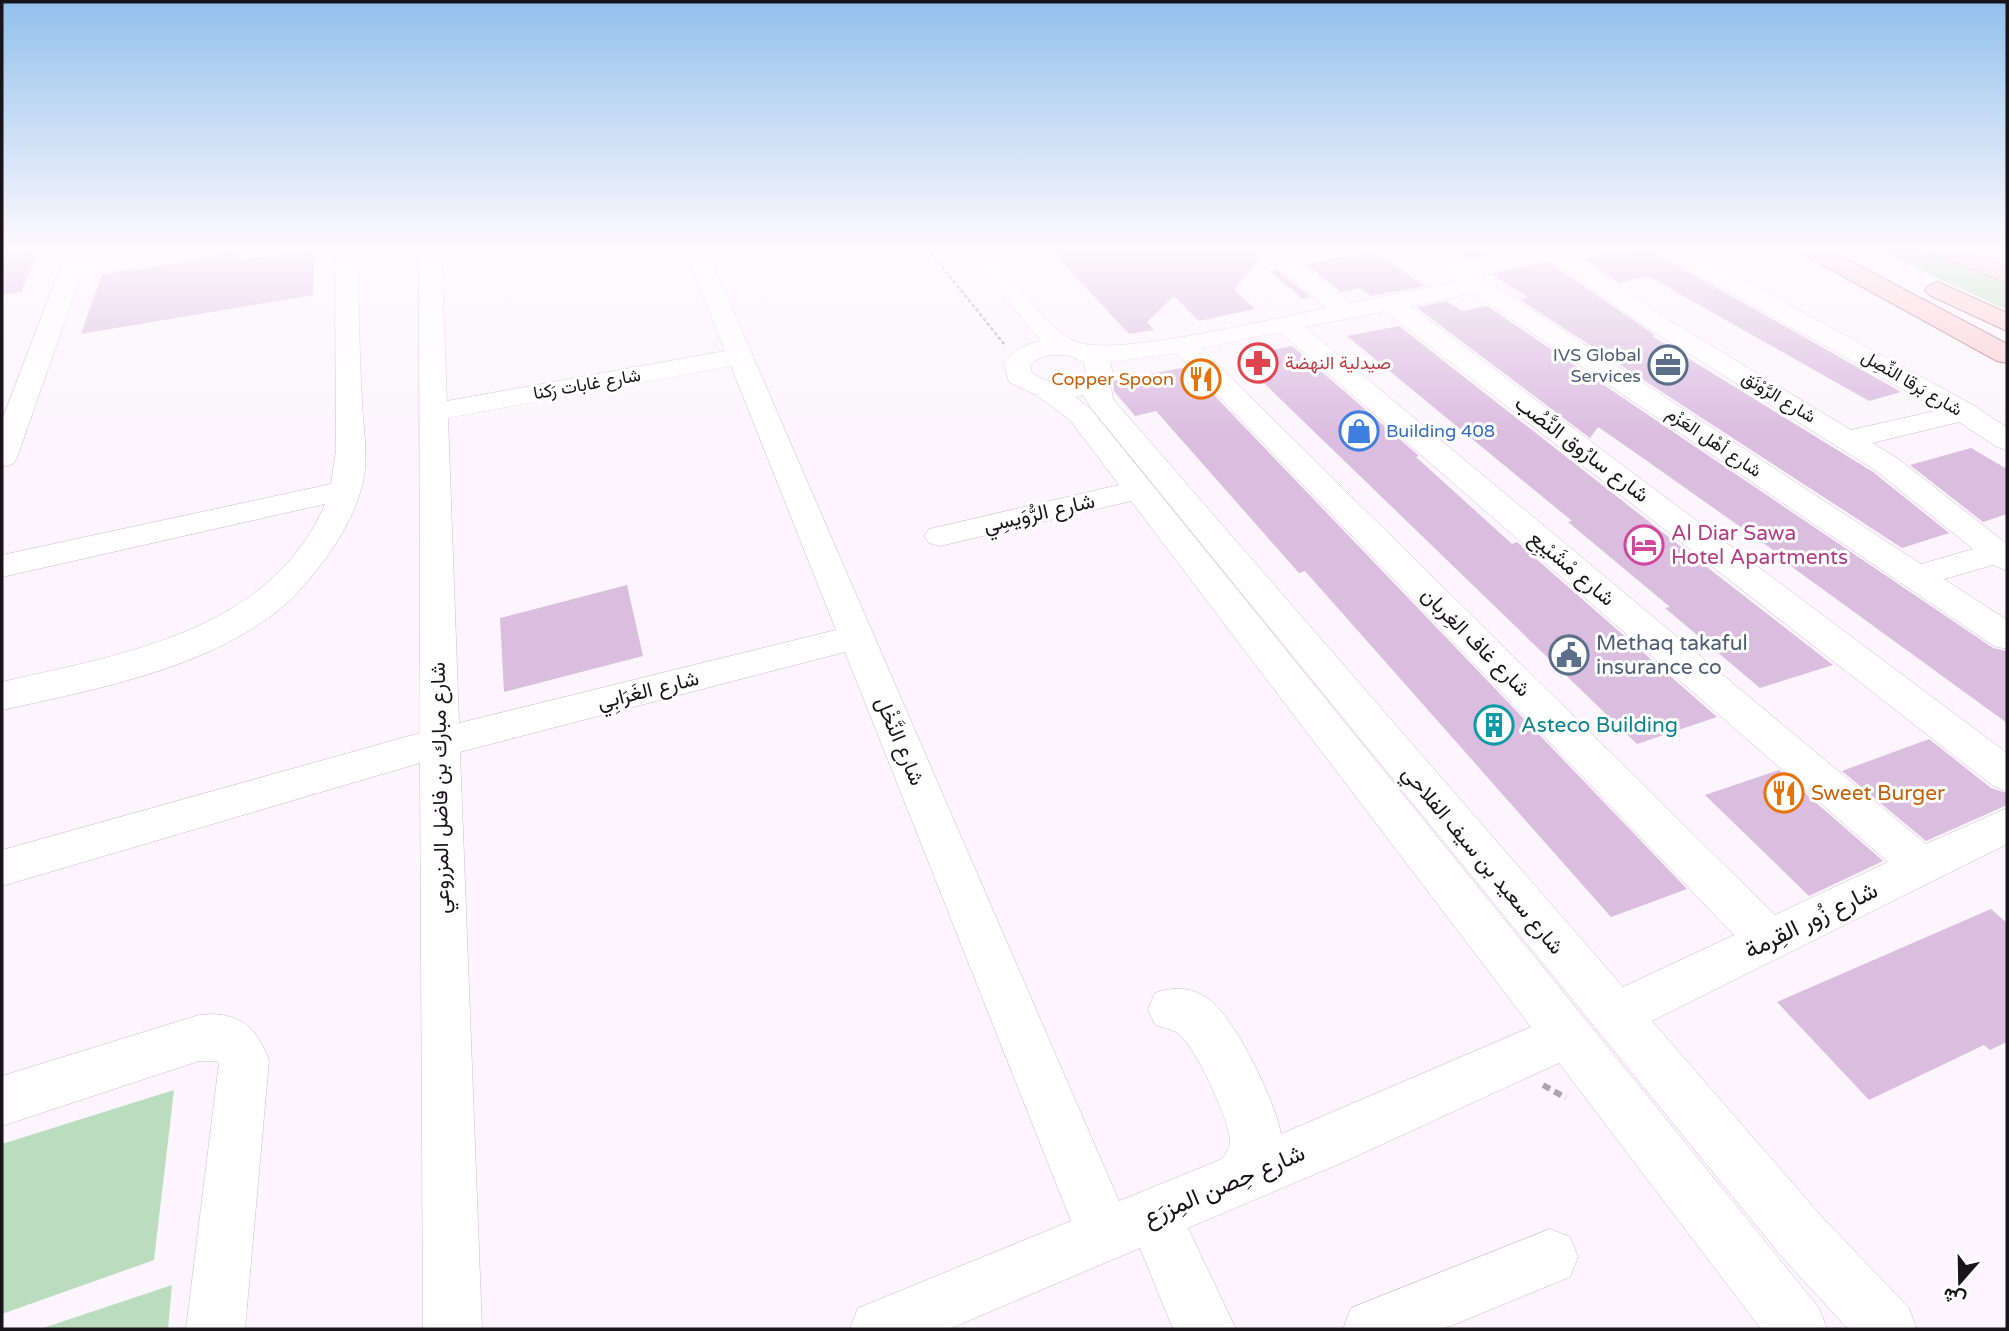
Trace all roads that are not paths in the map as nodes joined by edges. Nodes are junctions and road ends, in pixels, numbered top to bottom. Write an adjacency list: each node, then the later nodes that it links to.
1 (56, 310): 26 (street)
2 (348, 310): 27 (street)
3 (431, 310): 22 (street, شارع مبارك بن فاضل المزروعي)
4 (721, 310): 19 (street, شارع النَّخْل)
5 (1004, 310): 21 (street, شارع سعيد بن سيف الفلاحي)
6 (1024, 310): 20 (street, شارع سعيد بن سيف الفلاحي)
7 (1355, 310): 14 (street)
8 (1399, 310): 37 (street, شارع سارُوق النَّصُب)
9 (1515, 310): 32 (street, شارع أهْل العَزْم)
10 (1638, 310): 24 (street, شارع الرَّوْنَق)
11 (1782, 310): 23 (street, شارع بَرقا النِّصِل)
12 (1924, 310): 18 (main road)
13 (1980, 310): 15 (main road)
14 (1346, 312): 16 (street)
15 (2007, 323)
16 (1286, 324): 17 (street); 39 (street, شارع مْشَيْبِع)
17 (1170, 347): 20 (street); 41 (street, شارع غاف الغِربان)
18 (2007, 355)
19 (740, 356): 22 (street, شارع غابات رَكنا); 33 (street, شارع النَّخْل)
20 (1087, 363): 21 (street); 21 (street); 42 (street, شارع سعيد بن سيف الفلاحي)
21 (1033, 374): 28 (street, شارع سعيد بن سيف الفلاحي)
22 (433, 412): 36 (street, شارع مبارك بن فاضل المزروعي)
23 (1965, 412): 24 (street); 25 (street, شارع بَرقا النِّصِل)
24 (1850, 439): 30 (street, شارع الرَّوْنَق)
25 (2007, 441)
26 (2, 458)
27 (345, 490): 31 (street); 35 (street)
28 (1138, 490): 29 (street, شارع الرُّوَيسِي); 43 (street, شارع سعيد بن سيف الفلاحي)
29 (940, 536)
30 (2003, 556): 32 (street, شارع الرَّوْنَق)
31 (2, 566)
32 (1916, 576): 34 (street, شارع أهْل العَزْم)
33 (856, 637): 36 (street, شارع الغَرَابِي); 47 (street, شارع النَّخْل)
34 (2007, 637)
35 (2, 696)
36 (439, 743): 40 (street, شارع الغَرَابِي); 50 (street, شارع مبارك بن فاضل المزروعي)
37 (2007, 775)
38 (2007, 825): 39 (street, شارع زُور القِرمة)
39 (1922, 866): 41 (street, شارع زُور القِرمة)
40 (2, 868)
41 (1769, 940): 42 (street, شارع زُور القِرمة)
42 (1615, 1015): 55 (street, شارع سعيد بن سيف الفلاحي)
43 (1567, 1035): 45 (street, شارع حِصن المِزرَع); 54 (street, شارع سعيد بن سيف الفلاحي)
44 (2, 1101): 49 (street)
45 (1328, 1142): 46 (street, شارع حِصن المِزرَع); 46 (street)
46 (1241, 1178): 47 (street, شارع حِصن المِزرَع)
47 (1129, 1225): 51 (street, شارع حِصن المِزرَع); 52 (street, شارع النَّخْل)
48 (1550, 1257): 53 (street)
49 (216, 1329)
50 (452, 1329)
51 (879, 1329)
52 (1207, 1329)
53 (1372, 1329)
54 (1798, 1329)
55 (1888, 1329)

